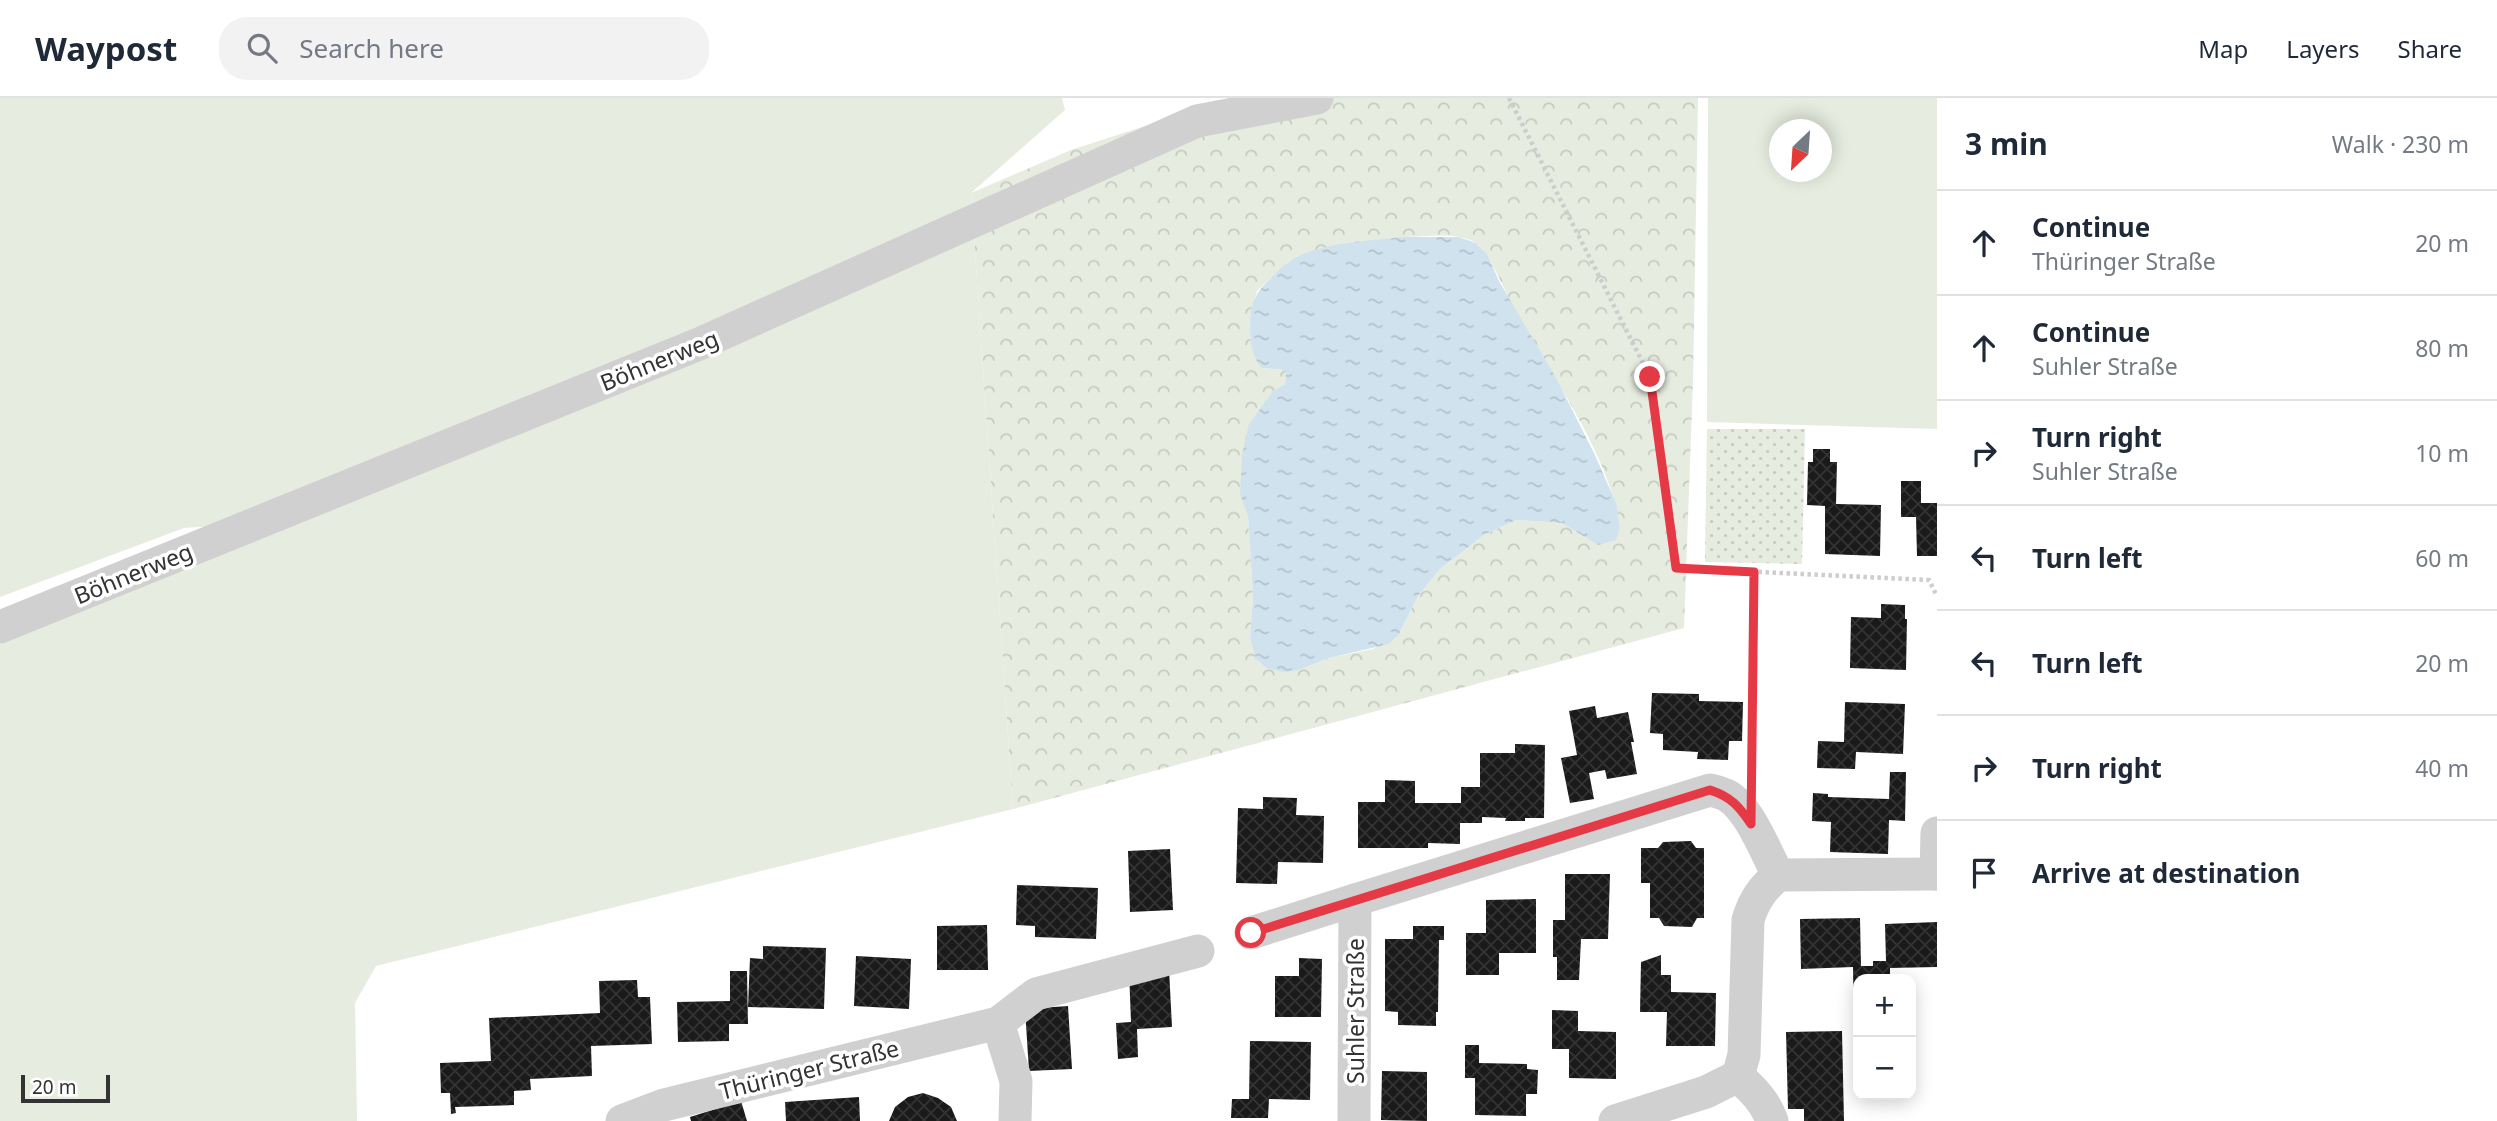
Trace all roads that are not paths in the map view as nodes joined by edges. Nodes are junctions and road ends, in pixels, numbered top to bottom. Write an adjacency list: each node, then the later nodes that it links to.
1 (1317, 98): 2 (street, Böhnerweg)
2 (0, 627)
3 (1937, 833): 4 (street)
4 (1937, 874): 5 (street)
5 (1778, 875): 6 (street); 10 (street)
6 (1355, 900): 7 (street); 13 (street, Suhler Straße)
7 (1251, 933)
8 (1198, 951): 9 (street, Thüringer Straße)
9 (998, 1023): 11 (street, Thüringer Straße); 12 (street)
10 (1738, 1076): 14 (street); 15 (street)
11 (622, 1121)
12 (1015, 1121)
13 (1354, 1121)
14 (1615, 1121)
15 (1772, 1121)

